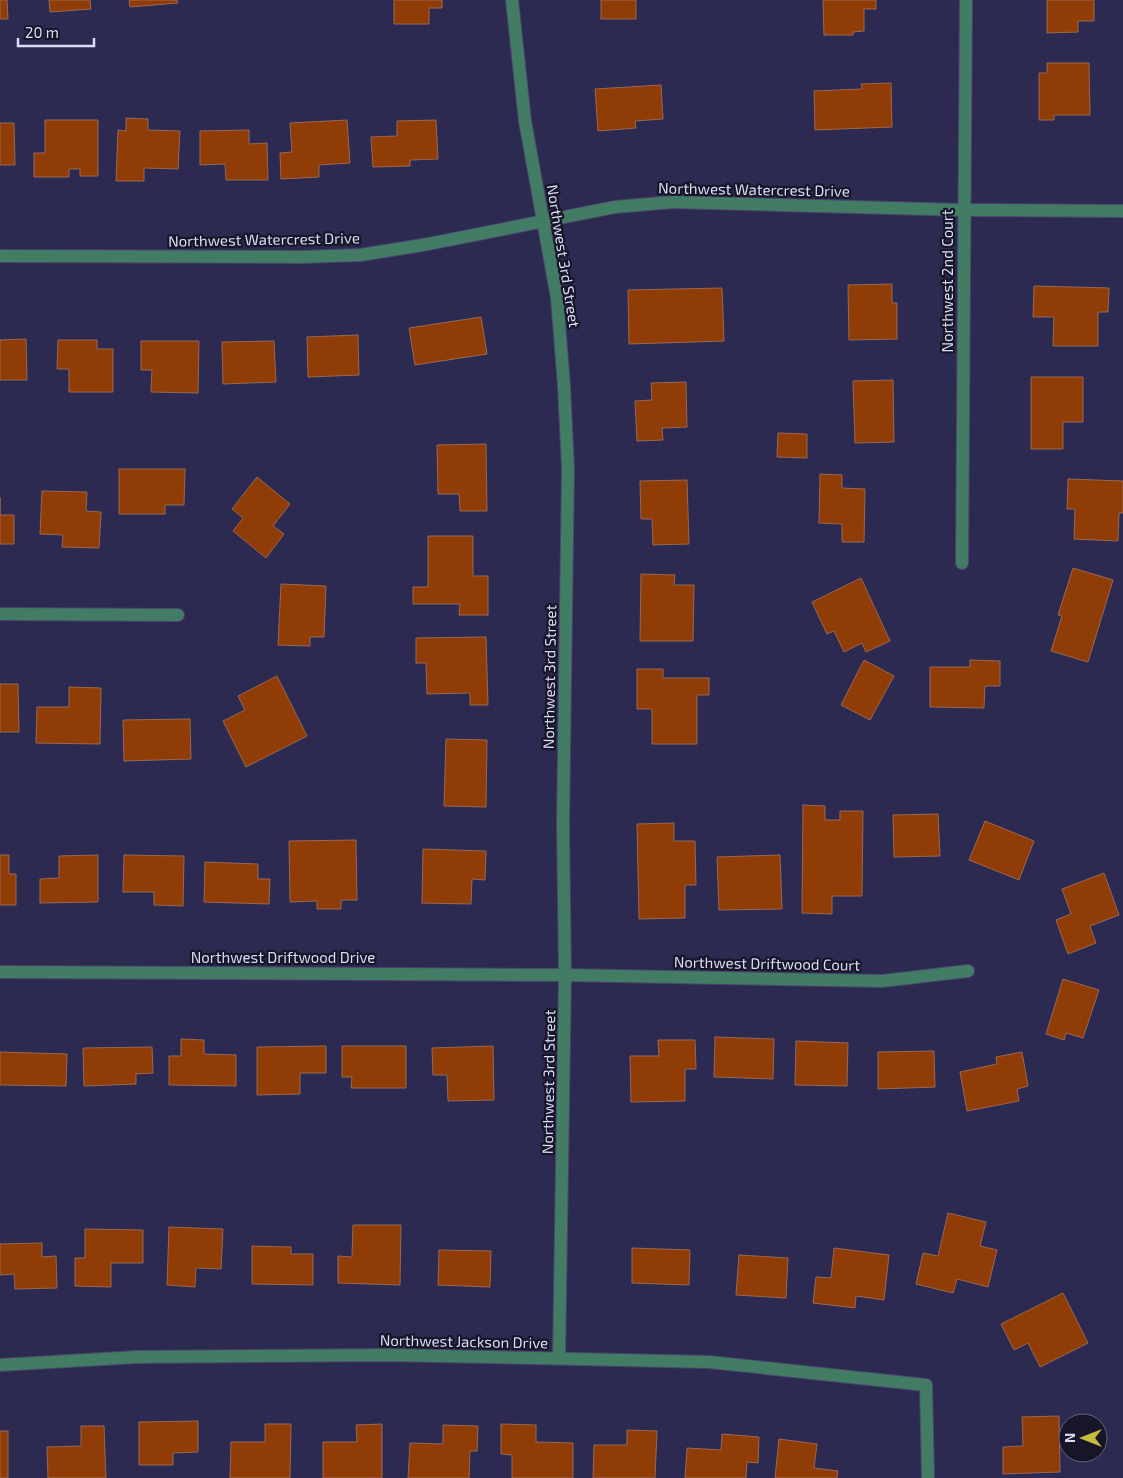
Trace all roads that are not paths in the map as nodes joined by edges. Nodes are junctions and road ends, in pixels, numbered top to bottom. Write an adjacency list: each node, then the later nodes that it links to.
1 (512, 0): 5 (street, Northwest 3rd Street)
2 (966, 0): 3 (street, Northwest 2nd Court)
3 (964, 210): 4 (street, Northwest Watercrest Drive); 5 (street, Northwest Watercrest Drive); 7 (street, Northwest 2nd Court)
4 (1123, 211)
5 (543, 220): 6 (street, Northwest Watercrest Drive); 12 (street, Northwest 3rd Street)
6 (0, 256)
7 (962, 563)
8 (0, 614): 9 (street)
9 (178, 615)
10 (968, 970): 12 (street, Northwest Driftwood Court)
11 (0, 972): 12 (street, Northwest Driftwood Drive)
12 (566, 975): 13 (street, Northwest 3rd Street)
13 (559, 1358): 14 (street, Northwest Jackson Drive); 15 (street, Northwest Jackson Drive)
14 (0, 1365)
15 (928, 1478)

